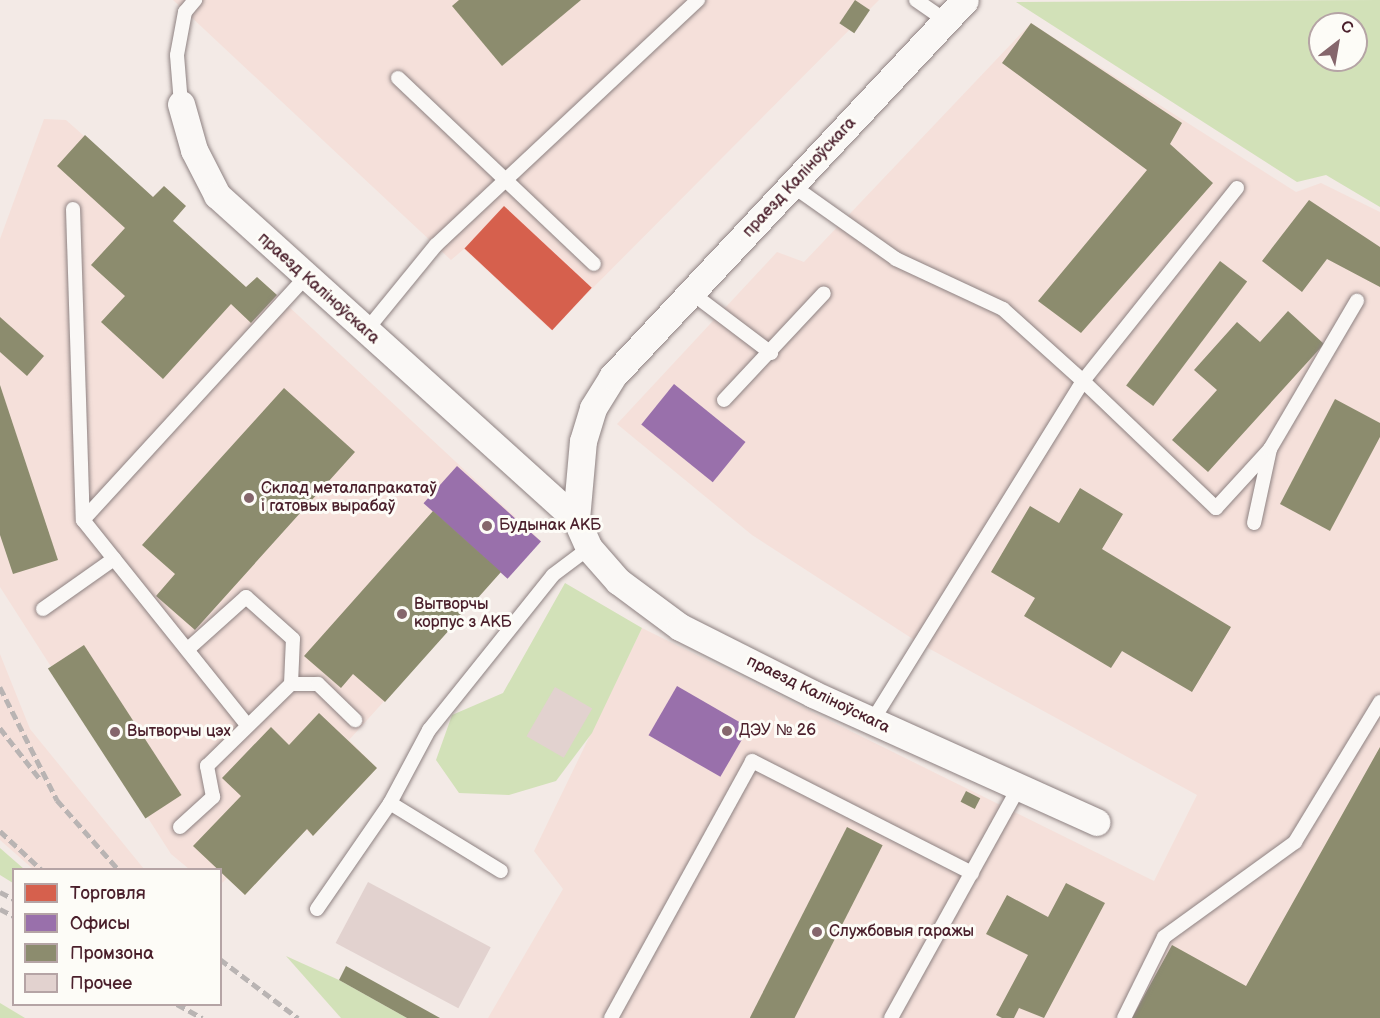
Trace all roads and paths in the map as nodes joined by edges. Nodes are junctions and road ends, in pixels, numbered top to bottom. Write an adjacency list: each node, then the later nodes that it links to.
1 (195, 0): 7 (lane, праезд Каліноўскага)
2 (698, 0): 8 (lane)
3 (916, 0): 5 (lane)
4 (965, 0): 5 (street, праезд Каліноўскага)
5 (945, 20): 9 (street, праезд Каліноўскага)
6 (398, 78): 8 (lane)
7 (181, 104): 13 (street, праезд Каліноўскага)
8 (503, 182): 12 (lane); 17 (lane)
9 (793, 186): 15 (street, праезд Каліноўскага); 19 (lane)
10 (1237, 188): 19 (lane)
11 (73, 209): 22 (lane)
12 (594, 264)
13 (305, 278): 17 (street, праезд Каліноўскага); 22 (lane)
14 (824, 293): 18 (lane)
15 (693, 294): 18 (lane); 23 (street, праезд Каліноўскага)
16 (1357, 301): 21 (lane)
17 (365, 332): 23 (street, праезд Каліноўскага)
18 (771, 353): 20 (lane)
19 (1083, 381): 21 (lane); 32 (lane)
20 (724, 400)
21 (1270, 449): 24 (lane)
22 (83, 519): 26 (lane)
23 (576, 519): 25 (street, праезд Каліноўскага)
24 (1254, 523)
25 (589, 548): 32 (street, праезд Каліноўскага); 35 (lane)
26 (114, 559): 27 (lane); 28 (lane)
27 (43, 609)
28 (187, 650): 29 (lane); 33 (lane)
29 (291, 684): 31 (lane); 33 (lane)
30 (1380, 702): 43 (lane)
31 (355, 720)
32 (873, 721): 34 (street, праезд Каліноўскага)
33 (247, 725): 37 (lane)
34 (1019, 787): 36 (street, праезд Каліноўскага); 39 (lane)
35 (390, 803): 38 (lane); 40 (lane)
36 (1096, 822)
37 (180, 827)
38 (501, 872)
39 (972, 873): 41 (lane); 42 (lane)
40 (317, 909)
41 (611, 1018)
42 (891, 1018)
43 (1124, 1018)

